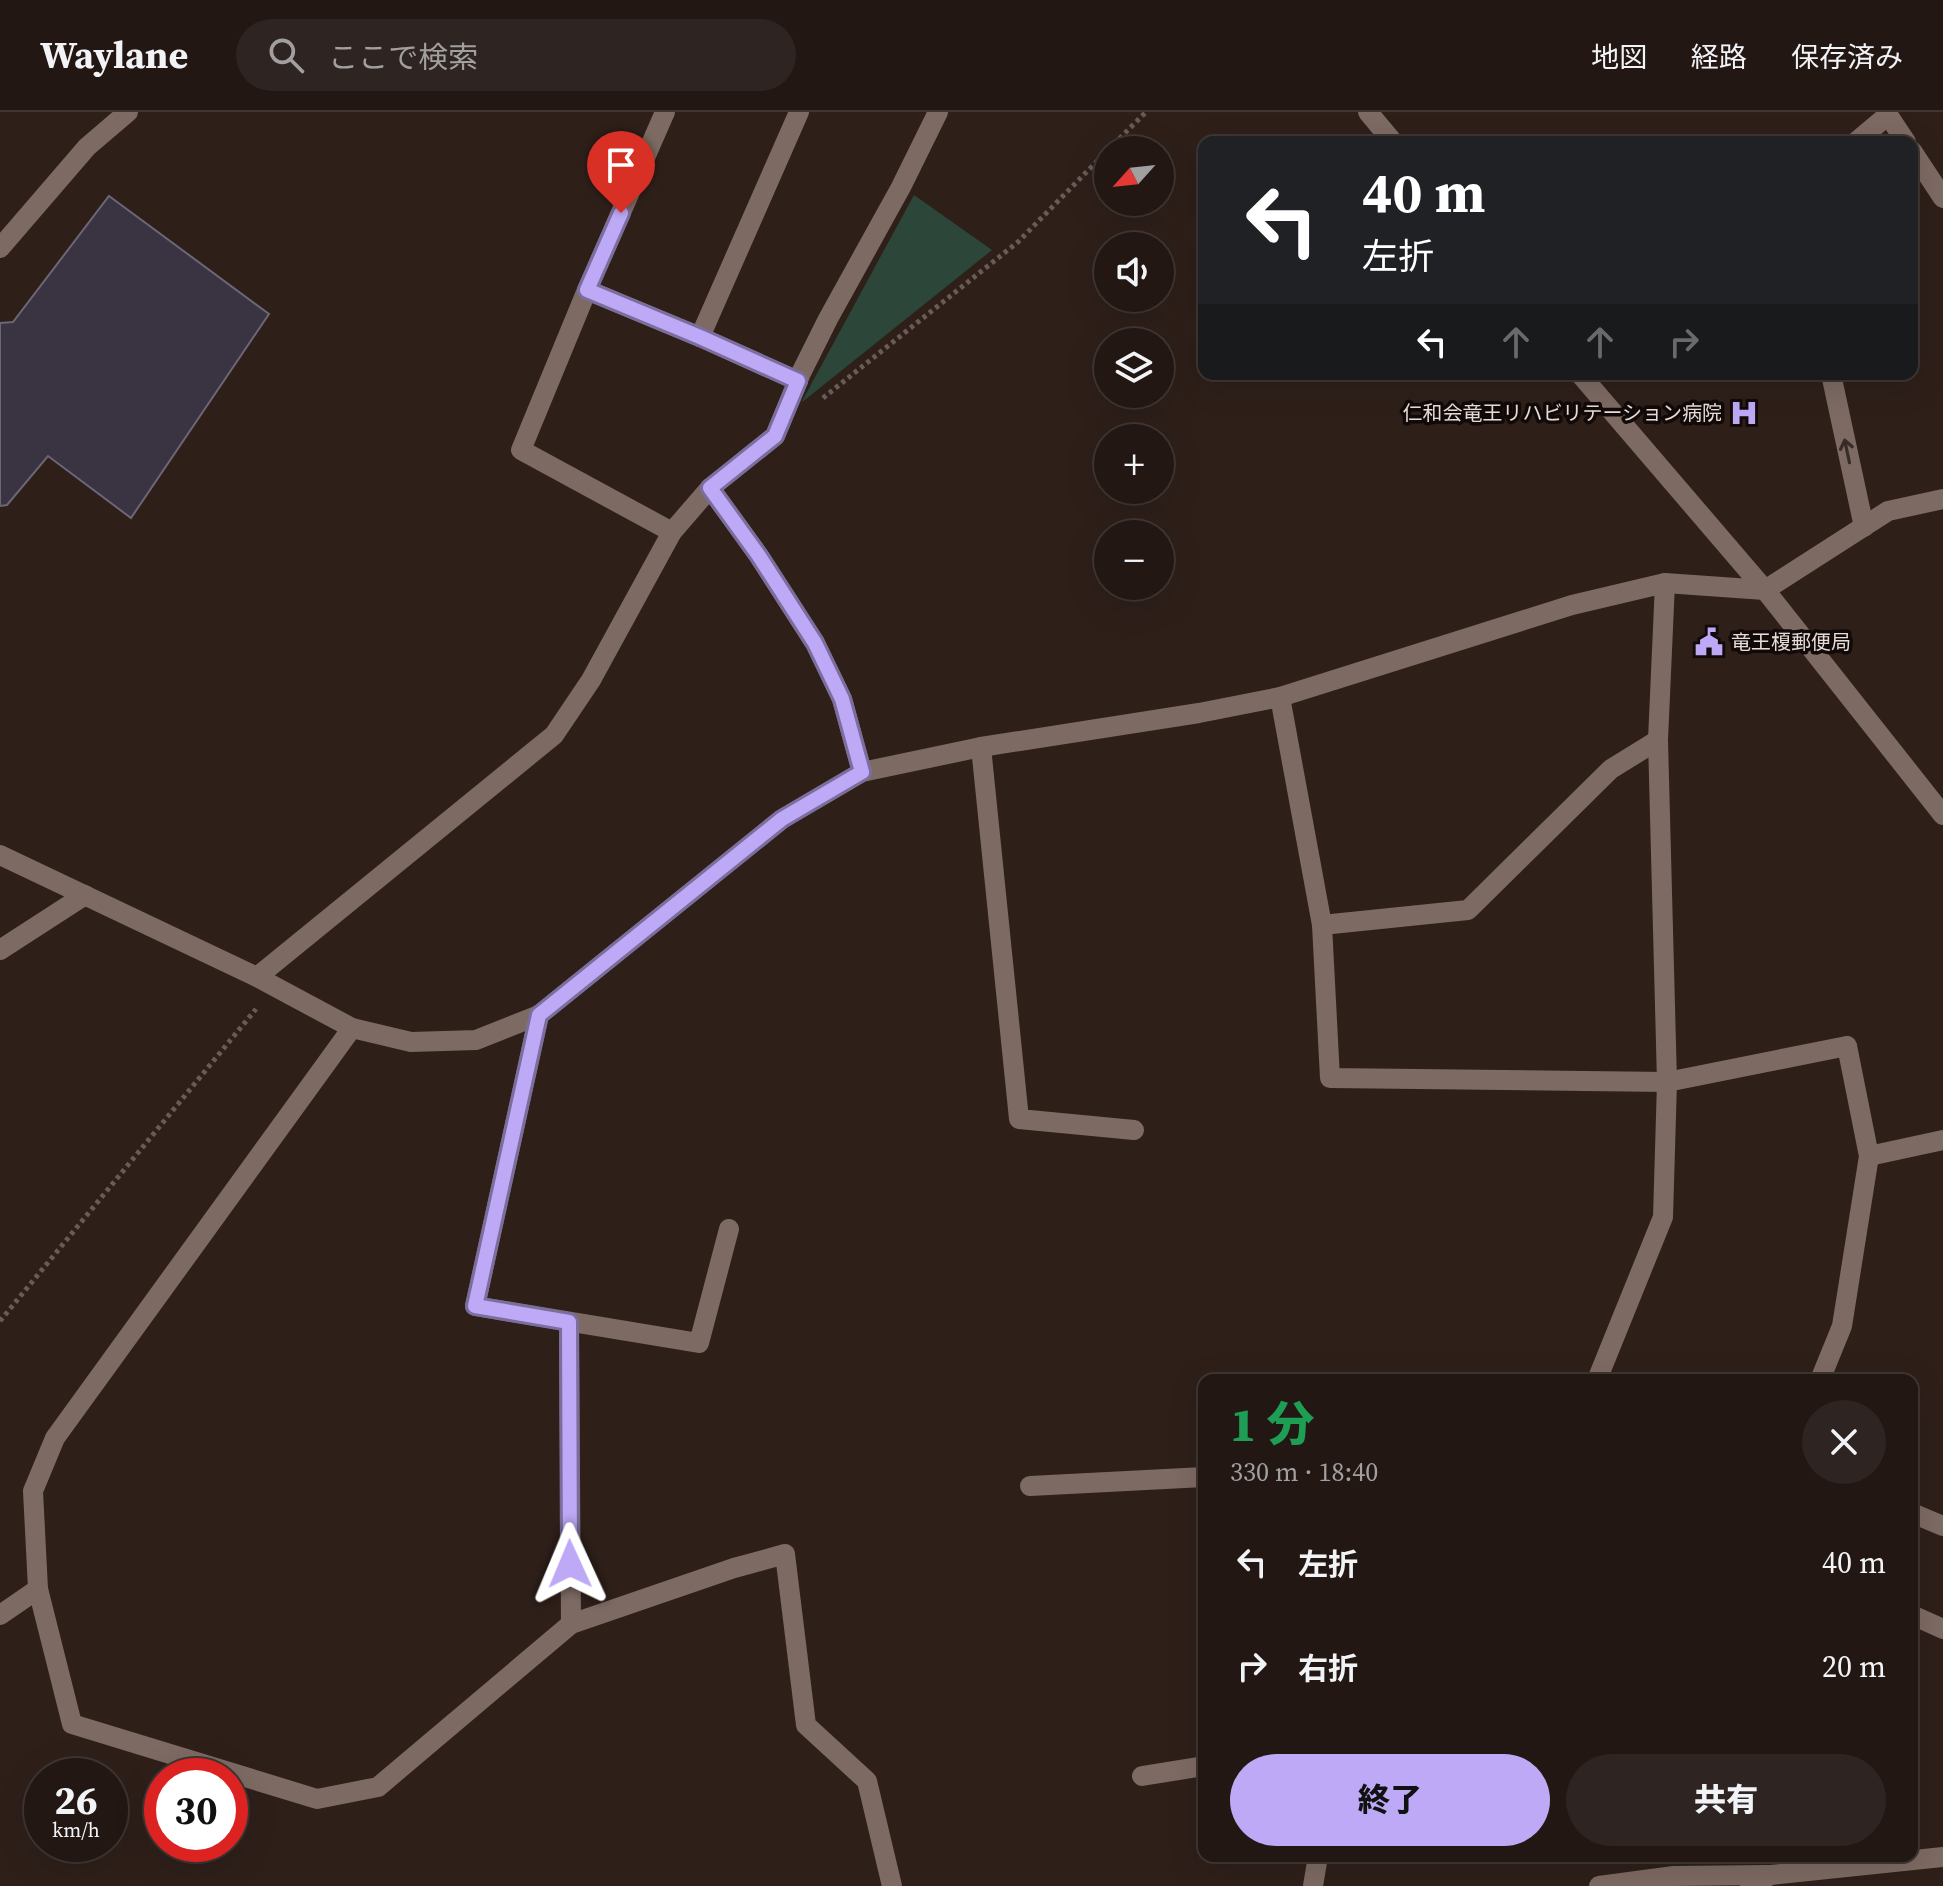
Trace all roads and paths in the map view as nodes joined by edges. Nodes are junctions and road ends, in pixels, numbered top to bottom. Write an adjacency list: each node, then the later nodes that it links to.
1 (128, 112): 15 (street)
2 (665, 112): 16 (street)
3 (799, 112): 17 (street)
4 (938, 112): 20 (street)
5 (1146, 112): 8 (path)
6 (1887, 113): 10 (street); 11 (street)
7 (1373, 114): 9 (street)
8 (1122, 136)
9 (1389, 136)
10 (1862, 136)
11 (1902, 136)
12 (1918, 160): 14 (street)
13 (1094, 164): 21 (path)
14 (1943, 198)
15 (0, 248)
16 (587, 290): 17 (street); 25 (street)
17 (700, 337): 20 (street)
18 (1585, 380): 27 (street)
19 (1832, 380): 24 (street, one-way to 19)
20 (798, 381): 22 (street)
21 (812, 406)
22 (710, 488): 25 (street); 31 (street)
23 (1943, 499): 24 (street)
24 (1864, 527): 27 (street)
25 (672, 532): 37 (street)
26 (1665, 583): 27 (street); 28 (street); 29 (street)
27 (1765, 590): 32 (street)
28 (1280, 697): 30 (street); 35 (street)
29 (1658, 740): 35 (street); 40 (street)
30 (981, 747): 31 (street); 41 (street)
31 (862, 772): 38 (street)
32 (1943, 815)
33 (0, 855): 34 (street)
34 (85, 895): 36 (street); 37 (street)
35 (1322, 925): 40 (street)
36 (0, 950)
37 (265, 982): 39 (street); 45 (path)
38 (539, 1015): 39 (street); 46 (street)
39 (352, 1028): 53 (street)
40 (1667, 1082): 43 (street); 47 (street)
41 (1134, 1130)
42 (1943, 1140): 43 (street)
43 (1869, 1156): 48 (street)
44 (729, 1229): 46 (street)
45 (0, 1321)
46 (569, 1322): 56 (street)
47 (1599, 1374)
48 (1822, 1374)
49 (1198, 1477): 50 (street)
50 (1030, 1486)
51 (1918, 1516): 52 (street)
52 (1943, 1526)
53 (38, 1589): 54 (street); 56 (street)
54 (0, 1615)
55 (1918, 1618): 57 (street)
56 (571, 1624): 65 (street)
57 (1943, 1629)
58 (1198, 1767): 59 (street)
59 (1142, 1776)
60 (1943, 1857): 61 (street)
61 (1918, 1860)
62 (1317, 1862): 66 (street)
63 (1895, 1862): 64 (street)
64 (1771, 1875): 67 (street); 68 (street)
65 (892, 1886)
66 (1313, 1886)
67 (1599, 1886)
68 (1750, 1886)

